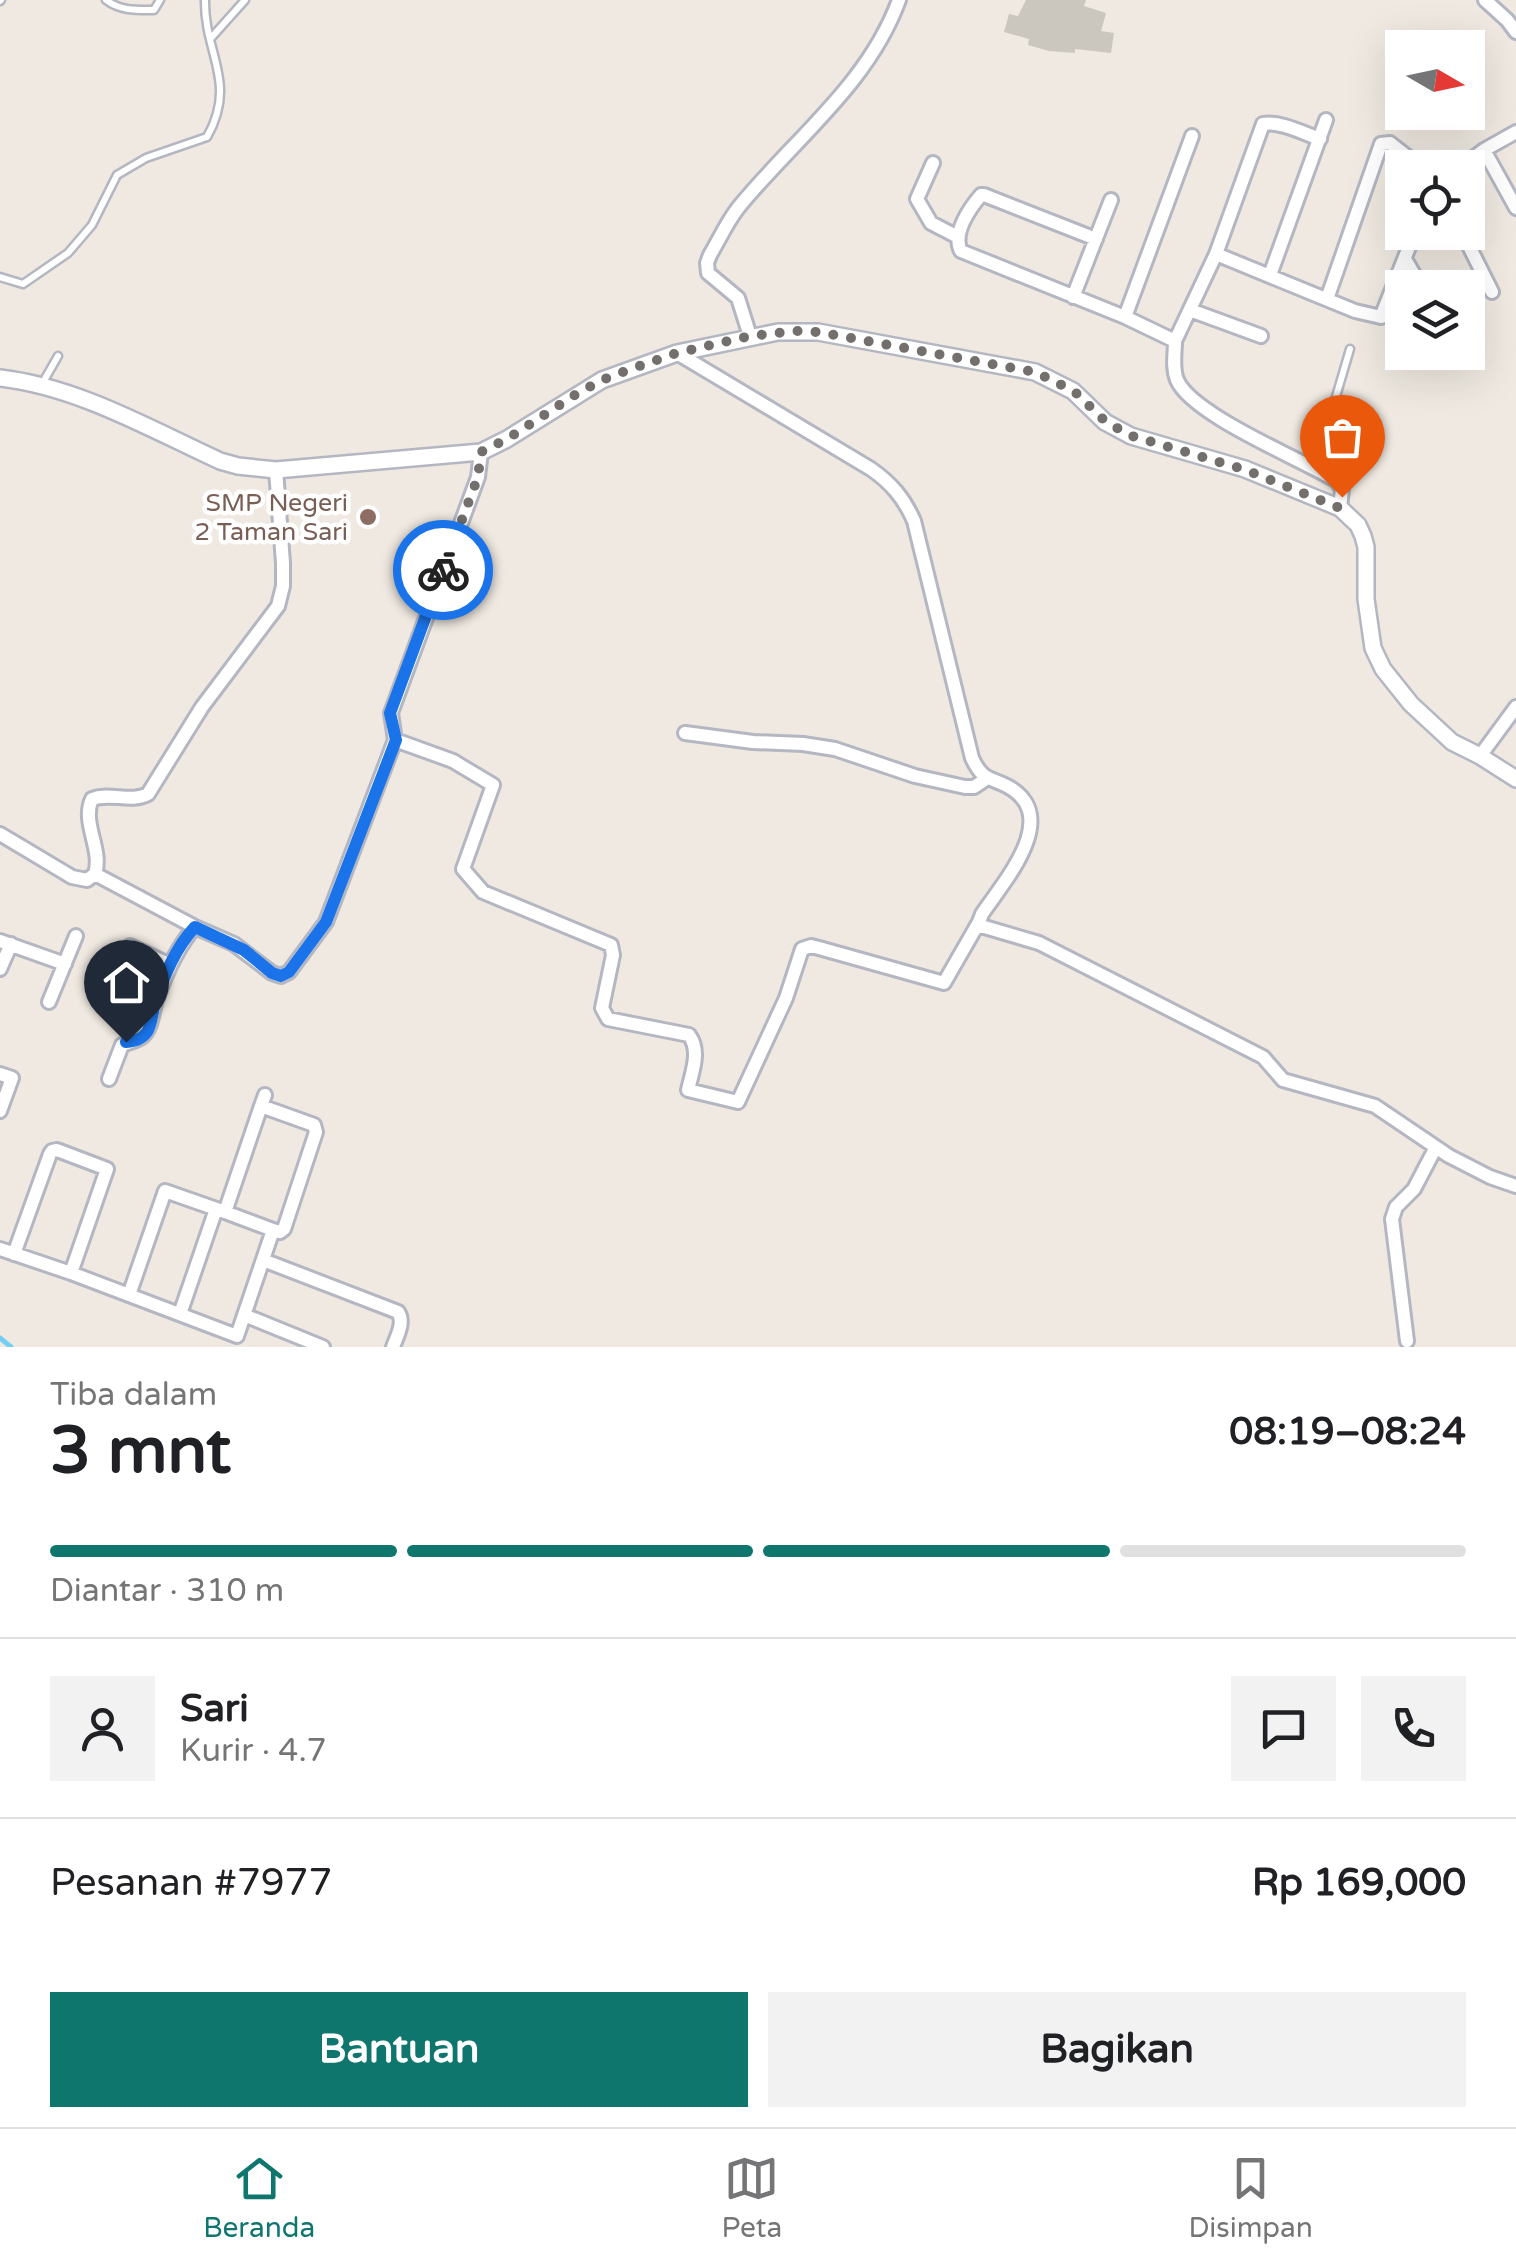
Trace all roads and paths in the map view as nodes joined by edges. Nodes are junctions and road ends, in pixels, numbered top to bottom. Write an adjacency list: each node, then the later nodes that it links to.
1 (106, 0): 2 (lane)
2 (160, 0)
3 (206, 0): 8 (lane)
4 (245, 0): 8 (lane)
5 (899, 0): 33 (street)
6 (1485, 0): 7 (street)
7 (1516, 32)
8 (210, 39): 27 (lane)
9 (1326, 120): 12 (street)
10 (1516, 132): 14 (street)
11 (1192, 136): 32 (street)
12 (1320, 138): 23 (street); 26 (street)
13 (1399, 150): 30 (street)
14 (1484, 150)
15 (1485, 152): 18 (street)
16 (933, 163): 19 (street)
17 (1111, 200): 20 (street)
18 (1516, 208)
19 (956, 236): 20 (street); 29 (street)
20 (1096, 239): 29 (street)
21 (1408, 250): 24 (street)
22 (1471, 250): 28 (street)
23 (1216, 254): 26 (street); 31 (street)
24 (1405, 258): 25 (street); 30 (street)
25 (1412, 270)
26 (1270, 275): 30 (street)
27 (0, 277)
28 (1492, 292)
29 (1073, 297): 32 (street)
30 (1327, 299)
31 (1190, 310): 34 (street); 35 (street)
32 (1125, 317): 35 (street)
33 (750, 336): 37 (street); 44 (street)
34 (1261, 336)
35 (1175, 340): 43 (street)
36 (1350, 349): 43 (lane)
37 (677, 353): 41 (street); 49 (street)
38 (58, 356): 40 (lane)
39 (0, 378): 40 (street)
40 (42, 385): 42 (street)
41 (481, 452): 42 (street); 47 (street)
42 (276, 470): 52 (street)
43 (1320, 470): 44 (street)
44 (1340, 508): 48 (street)
45 (1516, 707): 48 (street)
46 (685, 734): 49 (street)
47 (396, 740): 53 (street); 54 (street)
48 (1480, 756): 50 (street)
49 (986, 779): 53 (street)
50 (1516, 779)
51 (0, 834): 52 (street)
52 (94, 874): 54 (street)
53 (980, 922): 65 (street)
54 (195, 927): 59 (street)
55 (76, 936): 58 (street)
56 (5, 943): 58 (street); 60 (street)
57 (130, 946): 59 (street)
58 (64, 964): 61 (street)
59 (170, 965): 63 (street)
60 (0, 969)
61 (49, 1002)
62 (0, 1074): 64 (street)
63 (109, 1079)
64 (0, 1111)
65 (1436, 1147): 66 (street); 76 (street)
66 (1516, 1186)
67 (220, 1210): 68 (street); 68 (street); 73 (street); 74 (street)
68 (273, 1230): 71 (street)
69 (0, 1249): 70 (street)
70 (14, 1254): 72 (street); 72 (street)
71 (263, 1260): 75 (street); 78 (street)
72 (71, 1272): 73 (street)
73 (129, 1295): 74 (street)
74 (180, 1314): 75 (street)
75 (244, 1315): 77 (street)
76 (1407, 1341)
77 (324, 1347)
78 (393, 1347)

